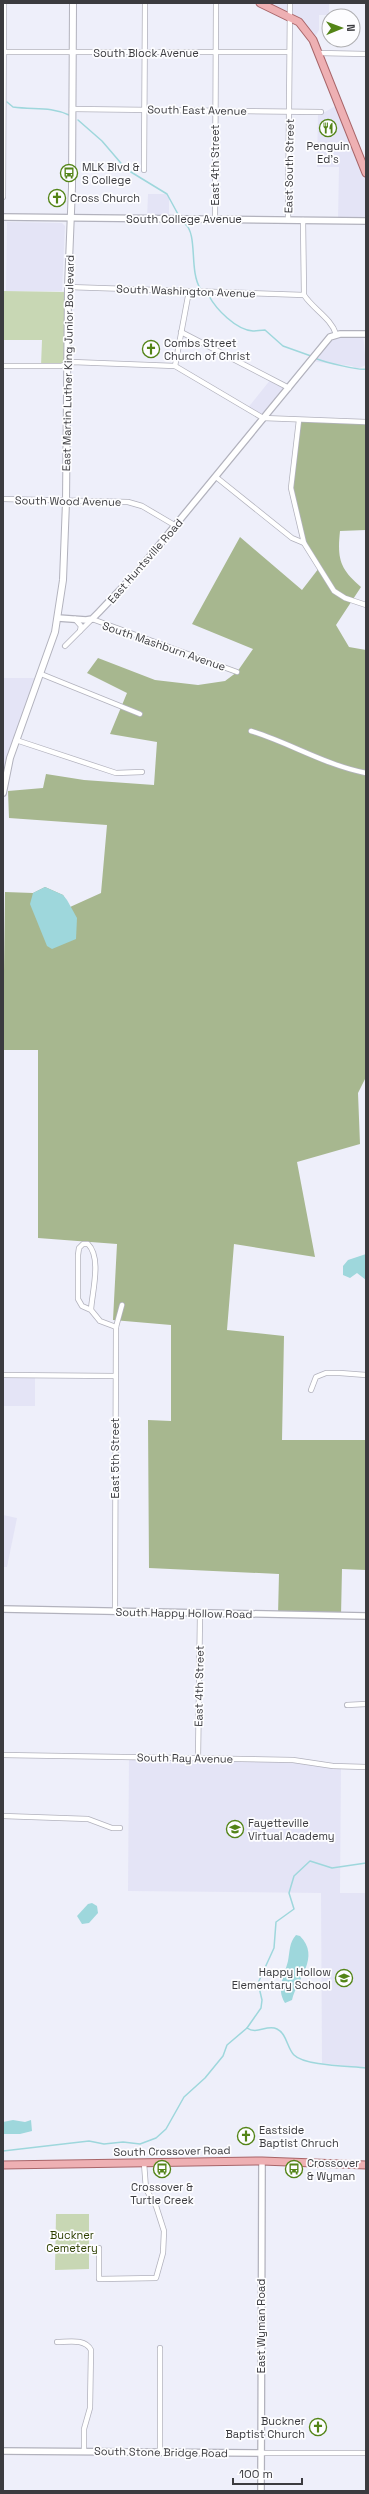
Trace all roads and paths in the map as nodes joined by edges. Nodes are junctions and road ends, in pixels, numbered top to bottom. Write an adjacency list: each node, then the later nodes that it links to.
1 (4, 3): 8 (street)
2 (73, 3): 9 (main road, East Martin Luther King Junior Boulevard)
3 (145, 3): 10 (street)
4 (216, 3): 12 (street, East 4th Street)
5 (260, 3): 7 (main road)
6 (290, 3): 7 (street, East South Street)
7 (289, 15): 11 (street, East South Street); 13 (main road)
8 (4, 52): 9 (street, South Block Avenue); 20 (street)
9 (73, 52): 10 (street, South Block Avenue); 15 (main road, East Martin Luther King Junior Boulevard)
10 (145, 52): 12 (street, South Block Avenue); 16 (street)
11 (289, 52): 12 (street, South Block Avenue); 18 (street, East South Street)
12 (216, 53): 17 (street, East 4th Street)
13 (319, 53): 14 (street); 22 (main road)
14 (366, 54)
15 (72, 109): 16 (street, South East Avenue); 25 (main road, East Martin Luther King Junior Boulevard)
16 (145, 109): 17 (street, South East Avenue); 21 (street)
17 (216, 111): 18 (street, South East Avenue); 26 (street, East 4th Street)
18 (289, 112): 19 (street, South East Avenue); 27 (street, East South Street)
19 (321, 112)
20 (3, 115): 23 (street)
21 (144, 170)
22 (366, 173)
23 (3, 197)
24 (3, 217): 25 (street, South College Avenue)
25 (70, 218): 26 (street, South College Avenue); 30 (main road, East Martin Luther King Junior Boulevard)
26 (215, 219): 27 (street, South College Avenue)
27 (288, 220): 28 (street, South College Avenue)
28 (303, 220): 29 (street, South College Avenue); 32 (street, East South Street)
29 (366, 220)
30 (68, 287): 31 (street, South Washington Avenue); 36 (main road, East Martin Luther King Junior Boulevard)
31 (189, 291): 32 (street, South Washington Avenue); 33 (street)
32 (304, 295): 34 (street)
33 (181, 332): 38 (street); 39 (street)
34 (336, 334): 35 (street); 39 (street, East Huntsville Road)
35 (366, 334)
36 (67, 364): 37 (street); 38 (street); 45 (main road, East Martin Luther King Junior Boulevard)
37 (3, 366)
38 (175, 366): 40 (street)
39 (289, 388): 40 (street, East Huntsville Road)
40 (263, 418): 41 (street); 43 (street, East Huntsville Road)
41 (299, 420): 42 (street); 47 (street)
42 (366, 422)
43 (216, 477): 46 (street, East Huntsville Road); 47 (street)
44 (3, 499): 45 (street, South Wood Avenue)
45 (66, 502): 46 (street, South Wood Avenue); 49 (main road, East Martin Luther King Junior Boulevard)
46 (176, 526): 51 (street, East Huntsville Road)
47 (304, 543): 48 (street)
48 (366, 605)
49 (58, 618): 50 (street); 55 (main road)
50 (75, 619): 51 (street); 52 (street)
51 (92, 619): 52 (street); 54 (street, South Mashburn Avenue)
52 (80, 631): 53 (street)
53 (65, 646)
54 (237, 672)
55 (41, 674): 56 (street); 58 (main road)
56 (140, 714)
57 (251, 731): 60 (street)
58 (16, 740): 59 (street); 61 (main road)
59 (142, 772)
60 (366, 773)
61 (4, 776): 62 (main road)
62 (3, 793)
63 (122, 1305): 65 (street, East 5th Street)
64 (91, 1310): 64 (street); 65 (street)
65 (116, 1326): 68 (street, East 5th Street)
66 (3, 1375): 68 (street)
67 (366, 1375): 69 (street)
68 (115, 1376): 71 (street, East 5th Street)
69 (310, 1390)
70 (3, 1610): 71 (street, South Happy Hollow Road)
71 (115, 1612): 72 (street, South Happy Hollow Road)
72 (200, 1614): 73 (street, South Happy Hollow Road); 77 (street, East 4th Street)
73 (366, 1616)
74 (366, 1704): 75 (street)
75 (347, 1705)
76 (3, 1755): 77 (street, South Ray Avenue)
77 (198, 1759): 78 (street, South Ray Avenue)
78 (366, 1767)
79 (3, 1816): 80 (street)
80 (120, 1828)
81 (262, 2160): 82 (main road, South Crossover Road); 84 (main road, South Crossover Road); 92 (street, East Wyman Road)
82 (144, 2163): 83 (main road, South Crossover Road); 85 (street)
83 (3, 2165)
84 (366, 2165)
85 (98, 2248)
86 (57, 2342): 89 (street)
87 (160, 2348): 90 (street)
88 (3, 2451): 89 (street, South Stone Bridge Road)
89 (84, 2451): 90 (street, South Stone Bridge Road)
90 (160, 2452): 92 (street, South Stone Bridge Road)
91 (366, 2453): 92 (street, South Stone Bridge Road)
92 (261, 2454): 93 (street, East Wyman Road)
93 (261, 2491)

